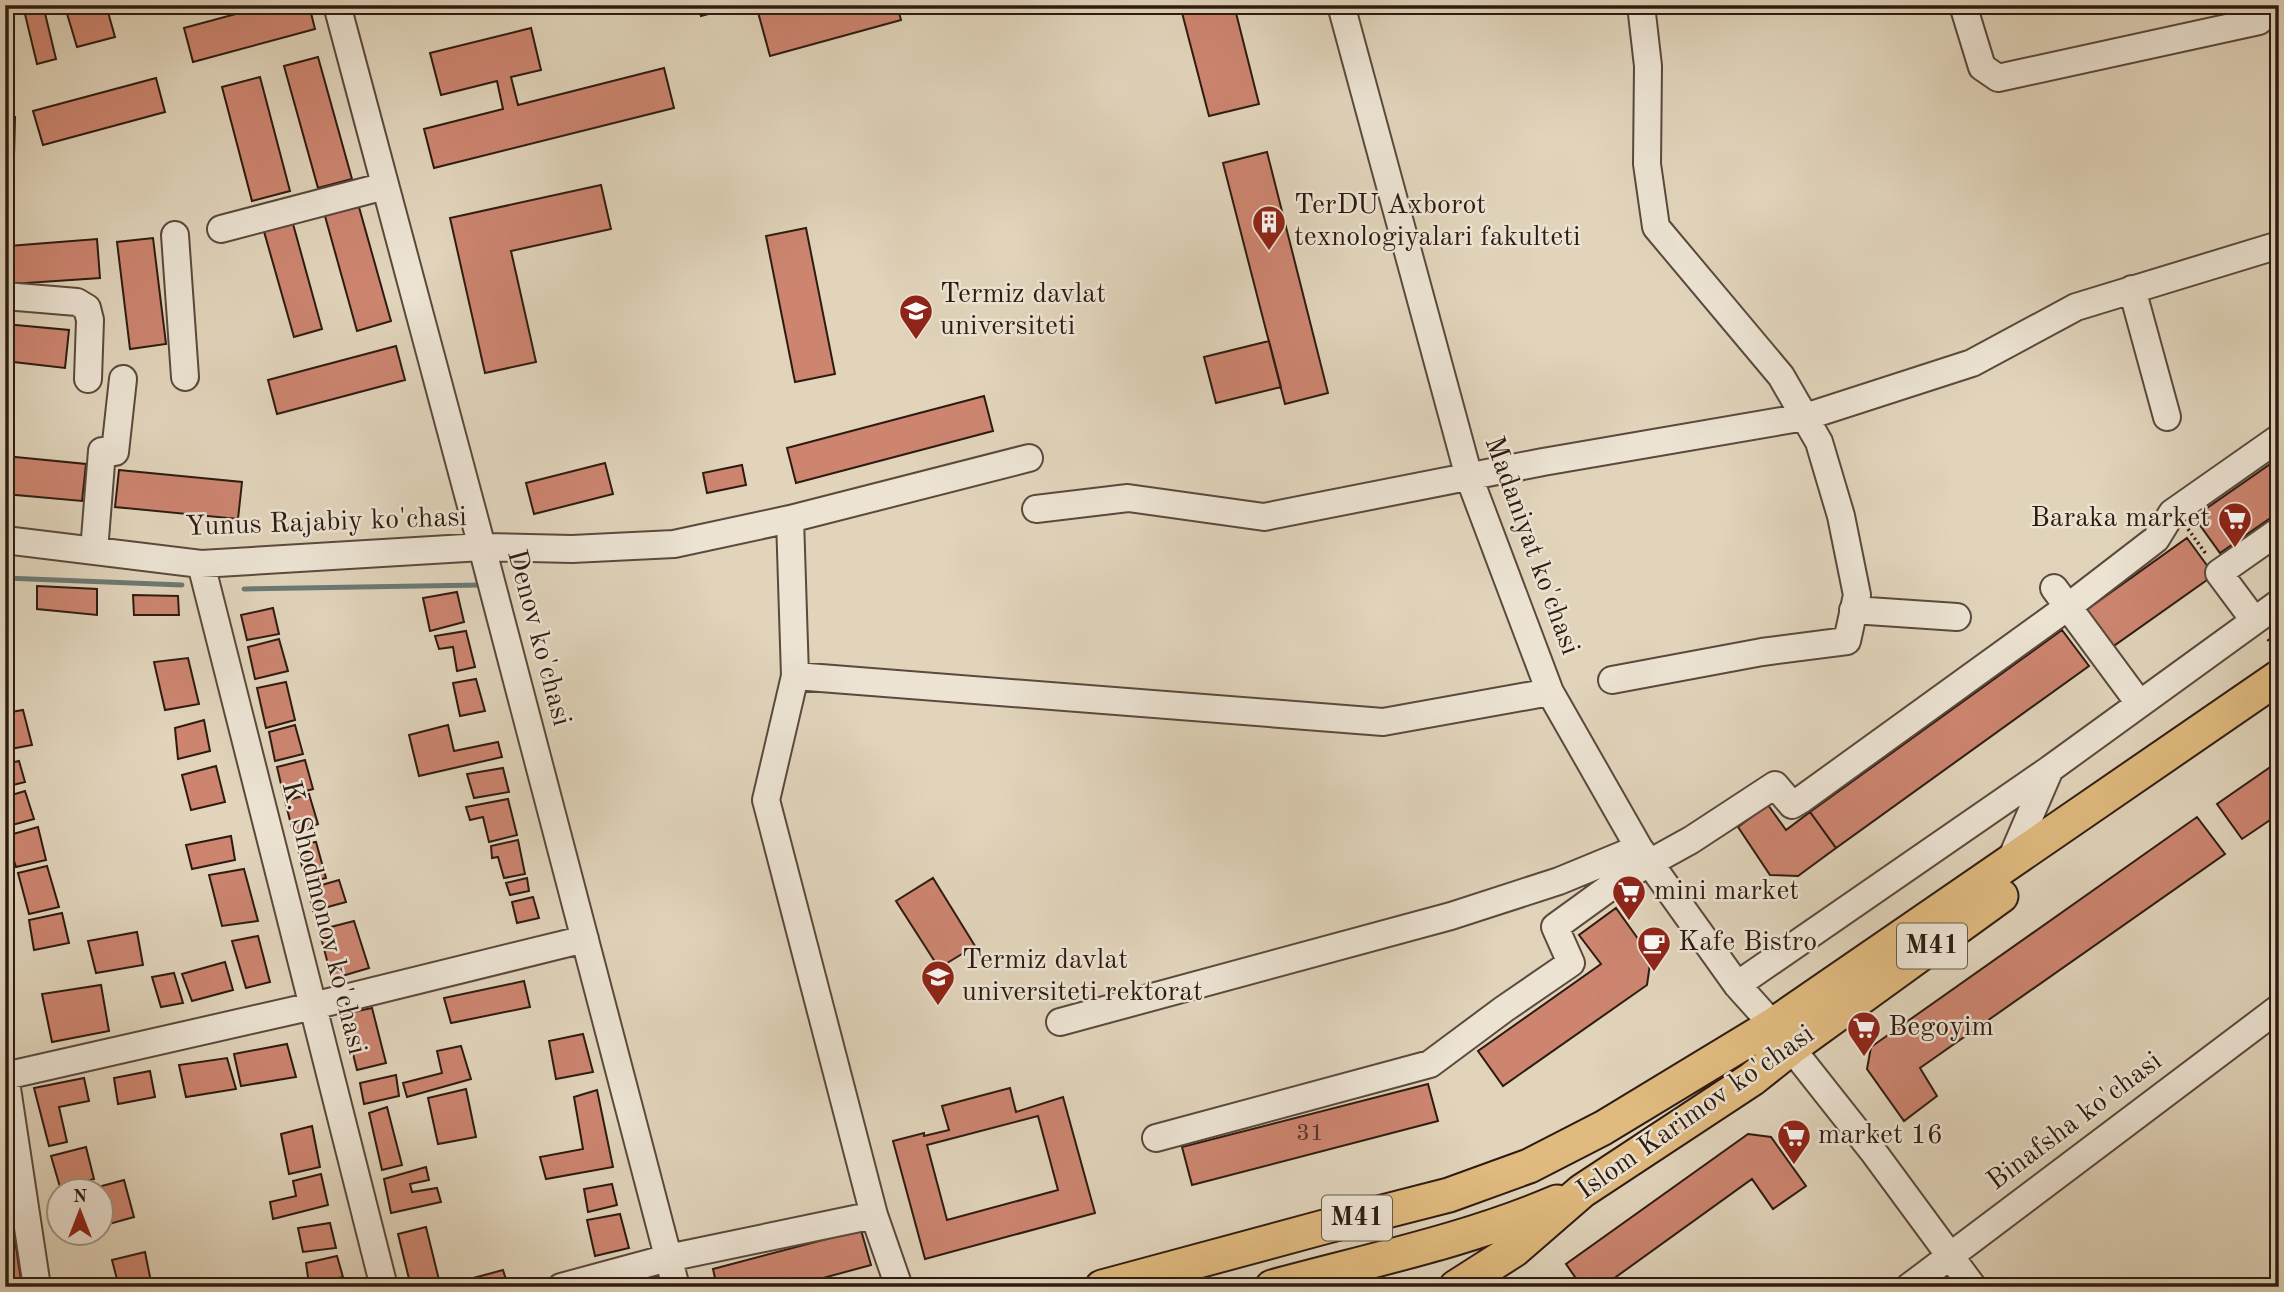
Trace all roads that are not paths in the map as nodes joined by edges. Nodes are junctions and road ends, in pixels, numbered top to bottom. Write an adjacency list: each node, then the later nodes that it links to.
1 (337, 5): 6 (street, Denov ko'chasi)
2 (1341, 5): 19 (street, Madaniyat ko'chasi)
3 (1640, 5): 16 (street)
4 (1963, 5): 5 (street)
5 (2268, 5)
6 (385, 186): 7 (street); 24 (street, Denov ko'chasi)
7 (221, 229)
8 (175, 234): 12 (street)
9 (2279, 245): 10 (street)
10 (2132, 289): 15 (street); 16 (street)
11 (5, 296): 13 (street)
12 (185, 377)
13 (88, 379)
14 (123, 379): 25 (street)
15 (2167, 416)
16 (1805, 417): 19 (street); 29 (street)
17 (2279, 438): 27 (street)
18 (1029, 458): 21 (street, Yunus Rajabiy ko'chasi)
19 (1469, 477): 20 (street); 35 (street, Madaniyat ko'chasi)
20 (1036, 509)
21 (790, 519): 24 (street, Yunus Rajabiy ko'chasi); 32 (street)
22 (2279, 531): 31 (street)
23 (5, 540): 25 (street, Yunus Rajabiy ko'chasi)
24 (482, 547): 26 (street, Yunus Rajabiy ko'chasi); 41 (street, Denov ko'chasi)
25 (94, 551): 26 (street, Yunus Rajabiy ko'chasi)
26 (201, 564): 43 (street, K. Shodmonov ko'chasi)
27 (2062, 597): 37 (street); 39 (street)
28 (2279, 603): 31 (street)
29 (1853, 610): 30 (street); 34 (street)
30 (1957, 617)
31 (2254, 620): 37 (street)
32 (795, 676): 35 (street); 50 (street)
33 (2279, 677): 40 (main road, Islom Karimov ko'chasi / M41)
34 (1612, 680)
35 (1550, 692): 39 (street, Madaniyat ko'chasi)
36 (2279, 696): 46 (main road, Islom Karimov ko'chasi / M41)
37 (2139, 703): 38 (street)
38 (2050, 769): 40 (street); 42 (street)
39 (1644, 855): 42 (street, Madaniyat ko'chasi); 45 (street); 48 (street)
40 (2008, 865): 46 (main road, Islom Karimov ko'chasi / M41)
41 (585, 939): 43 (street); 52 (street, Denov ko'chasi)
42 (1737, 985): 46 (street, Madaniyat ko'chasi)
43 (313, 1006): 47 (street); 54 (street, K. Shodmonov ko'chasi)
44 (2279, 1008): 51 (street, Binafsha ko'chasi)
45 (1060, 1022)
46 (1782, 1036): 49 (main road, Islom Karimov ko'chasi / M41); 51 (street, Madaniyat ko'chasi); 58 (main road, Islom Karimov ko'chasi / M41)
47 (5, 1076): 53 (street)
48 (1156, 1138)
49 (1582, 1191): 59 (main road, M41); 60 (main road, Islom Karimov ko'chasi)
50 (874, 1215): 52 (street); 57 (street)
51 (1951, 1256): 61 (street, Binafsha ko'chasi); 62 (street, Madaniyat ko'chasi)
52 (668, 1258): 55 (street); 56 (street, Denov ko'chasi)
53 (37, 1287)
54 (384, 1287)
55 (561, 1287)
56 (676, 1287)
57 (899, 1287)
58 (1102, 1287)
59 (1272, 1287)
60 (1456, 1287)
61 (1909, 1287)
62 (1973, 1287)

